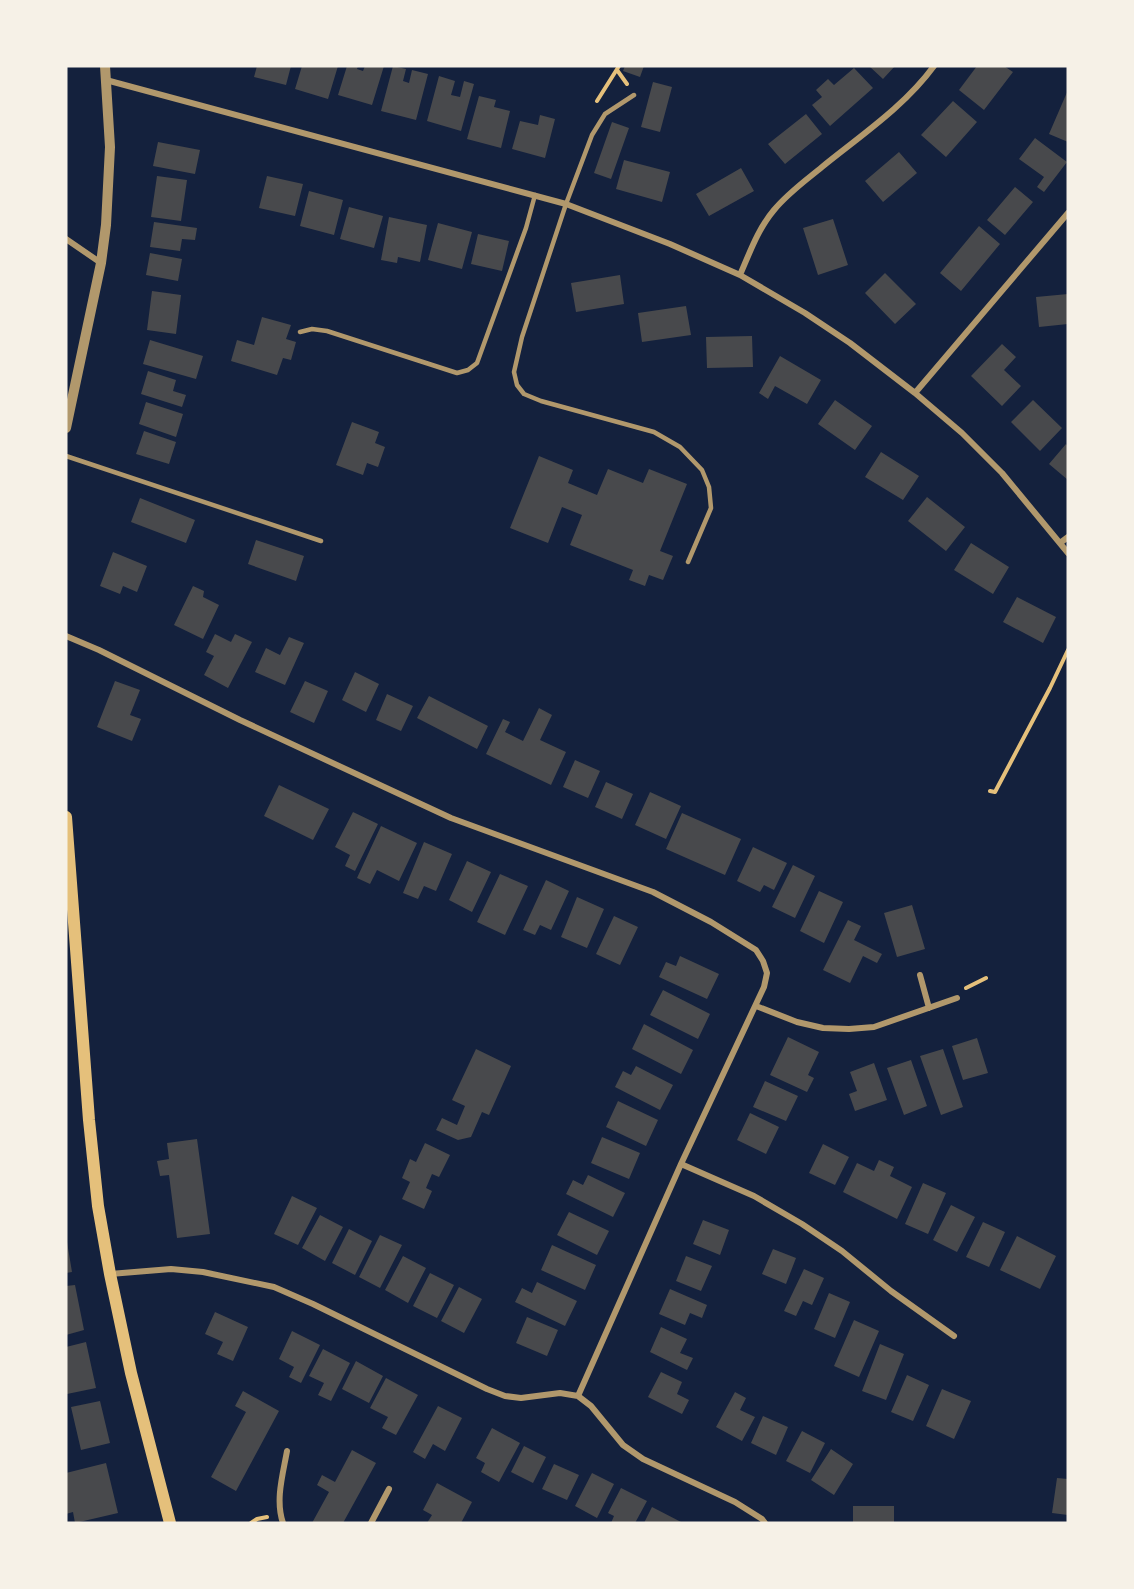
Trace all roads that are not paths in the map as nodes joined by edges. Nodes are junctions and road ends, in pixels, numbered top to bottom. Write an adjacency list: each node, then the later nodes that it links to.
1 (105, 66): 3 (street)
2 (933, 66): 10 (street)
3 (106, 81): 5 (street); 9 (street)
4 (634, 95): 6 (lane)
5 (534, 195): 6 (street); 11 (lane)
6 (566, 204): 10 (street); 19 (lane)
7 (1068, 213): 12 (street)
8 (66, 239): 9 (street)
9 (101, 263): 13 (street)
10 (740, 275): 12 (street)
11 (300, 332)
12 (915, 393): 17 (street)
13 (66, 428)
14 (66, 456): 16 (lane)
15 (1068, 537): 17 (street)
16 (321, 541)
17 (1060, 543): 18 (street)
18 (1068, 553)
19 (688, 562)
20 (66, 636): 25 (street)
21 (66, 817): 22 (main road)
22 (71, 963): 28 (main road)
23 (920, 975): 26 (street)
24 (957, 998): 26 (street)
25 (756, 1006): 26 (street); 27 (street)
26 (929, 1008)
27 (681, 1164): 29 (street); 30 (street)
28 (110, 1274): 30 (street); 33 (main road)
29 (954, 1336)
30 (578, 1396): 36 (street)
31 (287, 1451): 34 (street)
32 (389, 1489): 35 (street)
33 (171, 1523)
34 (283, 1523)
35 (371, 1523)
36 (765, 1523)

